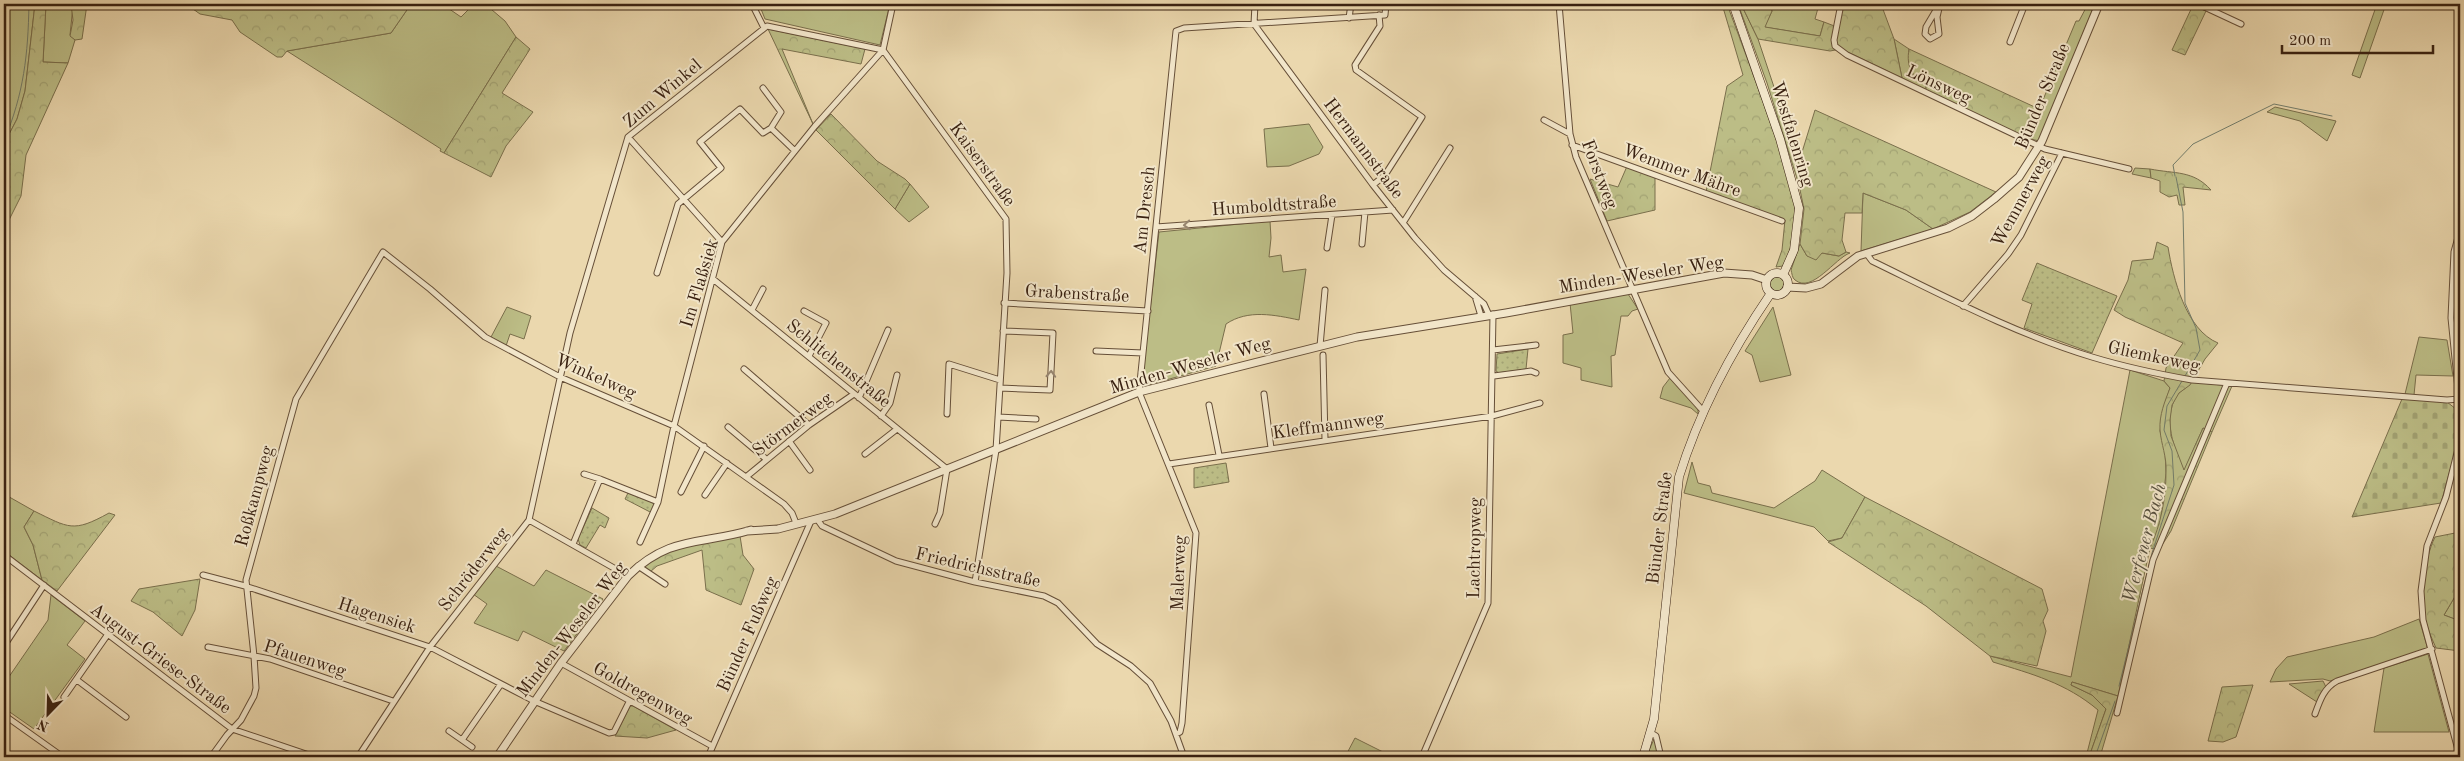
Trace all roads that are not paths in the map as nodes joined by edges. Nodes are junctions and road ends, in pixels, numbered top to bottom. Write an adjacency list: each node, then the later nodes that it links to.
1 (752, 4): 19 (street)
2 (893, 4): 21 (street)
3 (1255, 4): 17 (street)
4 (1351, 4): 16 (street)
5 (1386, 4): 15 (street)
6 (1526, 4): 13 (street)
7 (1559, 4): 25 (street, Forstweg)
8 (1733, 4): 48 (main road, Westfalenring)
9 (1841, 4): 28 (street, Lönsweg)
10 (2025, 4): 20 (street)
11 (2098, 4): 28 (street, Bünder Straße)
12 (2198, 4): 18 (street)
13 (1502, 5)
14 (1940, 5): 14 (street)
15 (1382, 15): 16 (street); 33 (street)
16 (1350, 18): 17 (street)
17 (1254, 24): 33 (street, Hermannstraße); 40 (street, Am Dresch)
18 (2241, 24)
19 (764, 28): 21 (street); 26 (street, Zum Winkel)
20 (2010, 42)
21 (883, 50): 30 (street, Im Flaßsiek); 57 (street, Kaiserstraße)
22 (763, 88): 24 (street)
23 (1544, 120): 25 (street)
24 (771, 128): 30 (street); 34 (street)
25 (1570, 134): 27 (street, Forstweg)
26 (628, 137): 34 (street); 77 (street, Zum Winkel)
27 (1572, 145): 38 (street, Wemmer Mähre); 54 (street, Forstweg)
28 (2039, 146): 31 (street, Lönsweg); 46 (street, Bünder Straße)
29 (1450, 148): 39 (street)
30 (795, 150): 42 (street, Im Flaßsiek)
31 (2062, 153): 32 (street, Lönsweg); 58 (street, Wemmerweg)
32 (2129, 169)
33 (1373, 185): 35 (street, Hermannstraße)
34 (683, 198): 42 (street); 47 (street)
35 (1393, 210): 36 (street, Humboldtstraße); 39 (street, Hermannstraße)
36 (1365, 212): 37 (street, Humboldtstraße); 43 (street)
37 (1332, 215): 40 (street, Humboldtstraße, one-way to 40); 44 (street)
38 (1782, 222)
39 (1403, 223): 56 (street, Hermannstraße)
40 (1156, 227): 61 (street, Am Dresch)
41 (2460, 230): 84 (street)
42 (722, 242): 49 (street, Im Flaßsiek)
43 (1362, 244)
44 (1327, 248)
45 (383, 252): 77 (street, Winkelweg); 128 (street, Roßkampweg)
46 (1866, 254): 51 (street, Bünder Straße); 58 (street, Gliemkeweg)
47 (657, 273)
48 (1783, 275): 50 (main road); 51 (main road)
49 (713, 279): 59 (street, Schlitchenstraße); 94 (street, Im Flaßsiek)
50 (1767, 280): 54 (street, Minden-Weseler Weg); 55 (main road)
51 (1787, 287): 55 (main road)
52 (763, 289): 59 (street)
53 (1324, 290): 67 (street)
54 (1632, 290): 62 (street, Minden-Weseler Weg); 87 (street, Forstweg)
55 (1771, 293): 87 (main road, Bünder Straße)
56 (1475, 296): 62 (street, Hermannstraße); 63 (street)
57 (1004, 304): 61 (street, Grabenstraße); 65 (street, Kaiserstraße)
58 (1963, 306): 79 (street, Gliemkeweg)
59 (752, 310): 72 (street, Schlitchenstraße)
60 (804, 311): 72 (street)
61 (1148, 311): 70 (street, Am Dresch)
62 (1491, 314): 63 (street, Minden-Weseler Weg); 68 (street, Lachtropweg)
63 (1481, 316): 67 (street, Minden-Weseler Weg)
64 (888, 330): 83 (street)
65 (1003, 331): 78 (street, Kaiserstraße); 80 (street, one-way to 65)
66 (1536, 344): 68 (street)
67 (1320, 346): 81 (street, Minden-Weseler Weg)
68 (1493, 350): 76 (street, Lachtropweg)
69 (1096, 351): 70 (street)
70 (1143, 353): 81 (street, Am Dresch)
71 (1323, 355): 97 (street)
72 (809, 356): 83 (street, Schlitchenstraße)
73 (744, 369): 93 (street)
74 (1536, 373): 76 (street)
75 (897, 375): 89 (street)
76 (1494, 376): 90 (street, Lachtropweg)
77 (560, 377): 94 (street, Winkelweg); 115 (street, Schröderweg)
78 (1000, 380): 80 (street, Kaiserstraße); 88 (street)
79 (2227, 383): 84 (street, Gliemkeweg); 142 (street)
80 (1000, 388): 91 (street, Kaiserstraße)
81 (1139, 392): 101 (street, Minden-Weseler Weg); 106 (street, Malerweg)
82 (1264, 394): 100 (street)
83 (857, 396): 89 (street, Schlitchenstraße); 93 (street, Störmerweg)
84 (2459, 399): 133 (street)
85 (1540, 403): 90 (street)
86 (1209, 405): 103 (street)
87 (1704, 412): 148 (main road, Bünder Straße)
88 (947, 414)
89 (881, 416): 96 (street, Schlitchenstraße)
90 (1492, 416): 97 (street, Kleffmannweg); 160 (street, Lachtropweg)
91 (998, 417): 92 (street); 101 (street, Kaiserstraße)
92 (1036, 419)
93 (809, 425): 98 (street, Störmerweg)
94 (674, 426): 99 (street, Winkelweg); 114 (street, Im Flaßsiek)
95 (728, 427): 104 (street)
96 (897, 429): 102 (street); 107 (street, Schlitchenstraße)
97 (1325, 440): 100 (street, Kleffmannweg)
98 (789, 442): 104 (street, Störmerweg); 108 (street)
99 (704, 446): 105 (street, Winkelweg); 112 (street)
100 (1271, 448): 103 (street, Kleffmannweg)
101 (996, 450): 107 (street, Minden-Weseler Weg); 125 (street, Kaiserstraße)
102 (865, 454)
103 (1219, 455): 106 (street, Kleffmannweg)
104 (766, 459): 110 (street, Störmerweg)
105 (727, 463): 110 (street, Winkelweg); 113 (street)
106 (1169, 464): 149 (street, Malerweg)
107 (947, 469): 116 (street, Minden-Weseler Weg); 118 (street)
108 (810, 470)
109 (584, 474): 111 (street)
110 (746, 477): 117 (street, Winkelweg)
111 (600, 479): 114 (street); 120 (street)
112 (681, 492)
113 (705, 496)
114 (658, 502): 119 (street, Im Flaßsiek)
115 (529, 520): 120 (street); 132 (street, Schröderweg)
116 (814, 520): 117 (street, Minden-Weseler Weg); 125 (street, Friedrichsstraße); 151 (street, Bünder Fußweg)
117 (795, 524): 122 (street, Minden-Weseler Weg)
118 (934, 524)
119 (640, 542)
120 (572, 544): 124 (street)
121 (4, 555): 127 (street, August-Griese-Straße)
122 (638, 566): 124 (street, Minden-Weseler Weg); 126 (street)
123 (203, 575): 128 (street, Hagensiek)
124 (628, 576): 135 (street, Minden-Weseler Weg)
125 (975, 582): 149 (street, Friedrichsstraße)
126 (665, 584)
127 (44, 585): 129 (street, August-Griese-Straße); 130 (street)
128 (245, 586): 132 (street, Hagensiek); 134 (street, Roßkampweg)
129 (108, 634): 136 (street); 146 (street, August-Griese-Straße)
130 (4, 646)
131 (208, 647): 134 (street, Pfauenweg)
132 (430, 647): 137 (street, Hagensiek); 139 (street, Schröderweg)
133 (2432, 649): 143 (street); 163 (street)
134 (254, 656): 139 (street, Pfauenweg); 146 (street, Roßkampweg)
135 (561, 663): 140 (street, Minden-Weseler Weg); 141 (street, Goldregenweg)
136 (77, 680): 138 (street); 145 (street)
137 (501, 684): 140 (street, Hagensiek); 150 (street)
138 (64, 697)
139 (393, 701): 156 (street, Schröderweg)
140 (534, 701): 141 (street, Hagensiek); 157 (street, Minden-Weseler Weg)
141 (629, 702): 151 (street, Goldregenweg)
142 (2117, 713)
143 (2315, 714)
144 (4, 715): 153 (street)
145 (126, 717)
146 (232, 729): 154 (street, Roßkampweg); 155 (street, August-Griese-Straße)
147 (449, 731): 150 (street)
148 (1651, 733): 161 (main road, Bünder Straße); 162 (street)
149 (1176, 734): 159 (street, Friedrichsstraße)
150 (462, 740): 152 (street)
151 (712, 746): 158 (street, Bünder Fußweg)
152 (472, 747)
153 (63, 757)
154 (211, 757)
155 (315, 757)
156 (358, 757)
157 (497, 757)
158 (708, 757)
159 (1184, 757)
160 (1422, 757)
161 (1643, 757)
162 (1661, 757)
163 (2460, 757)

